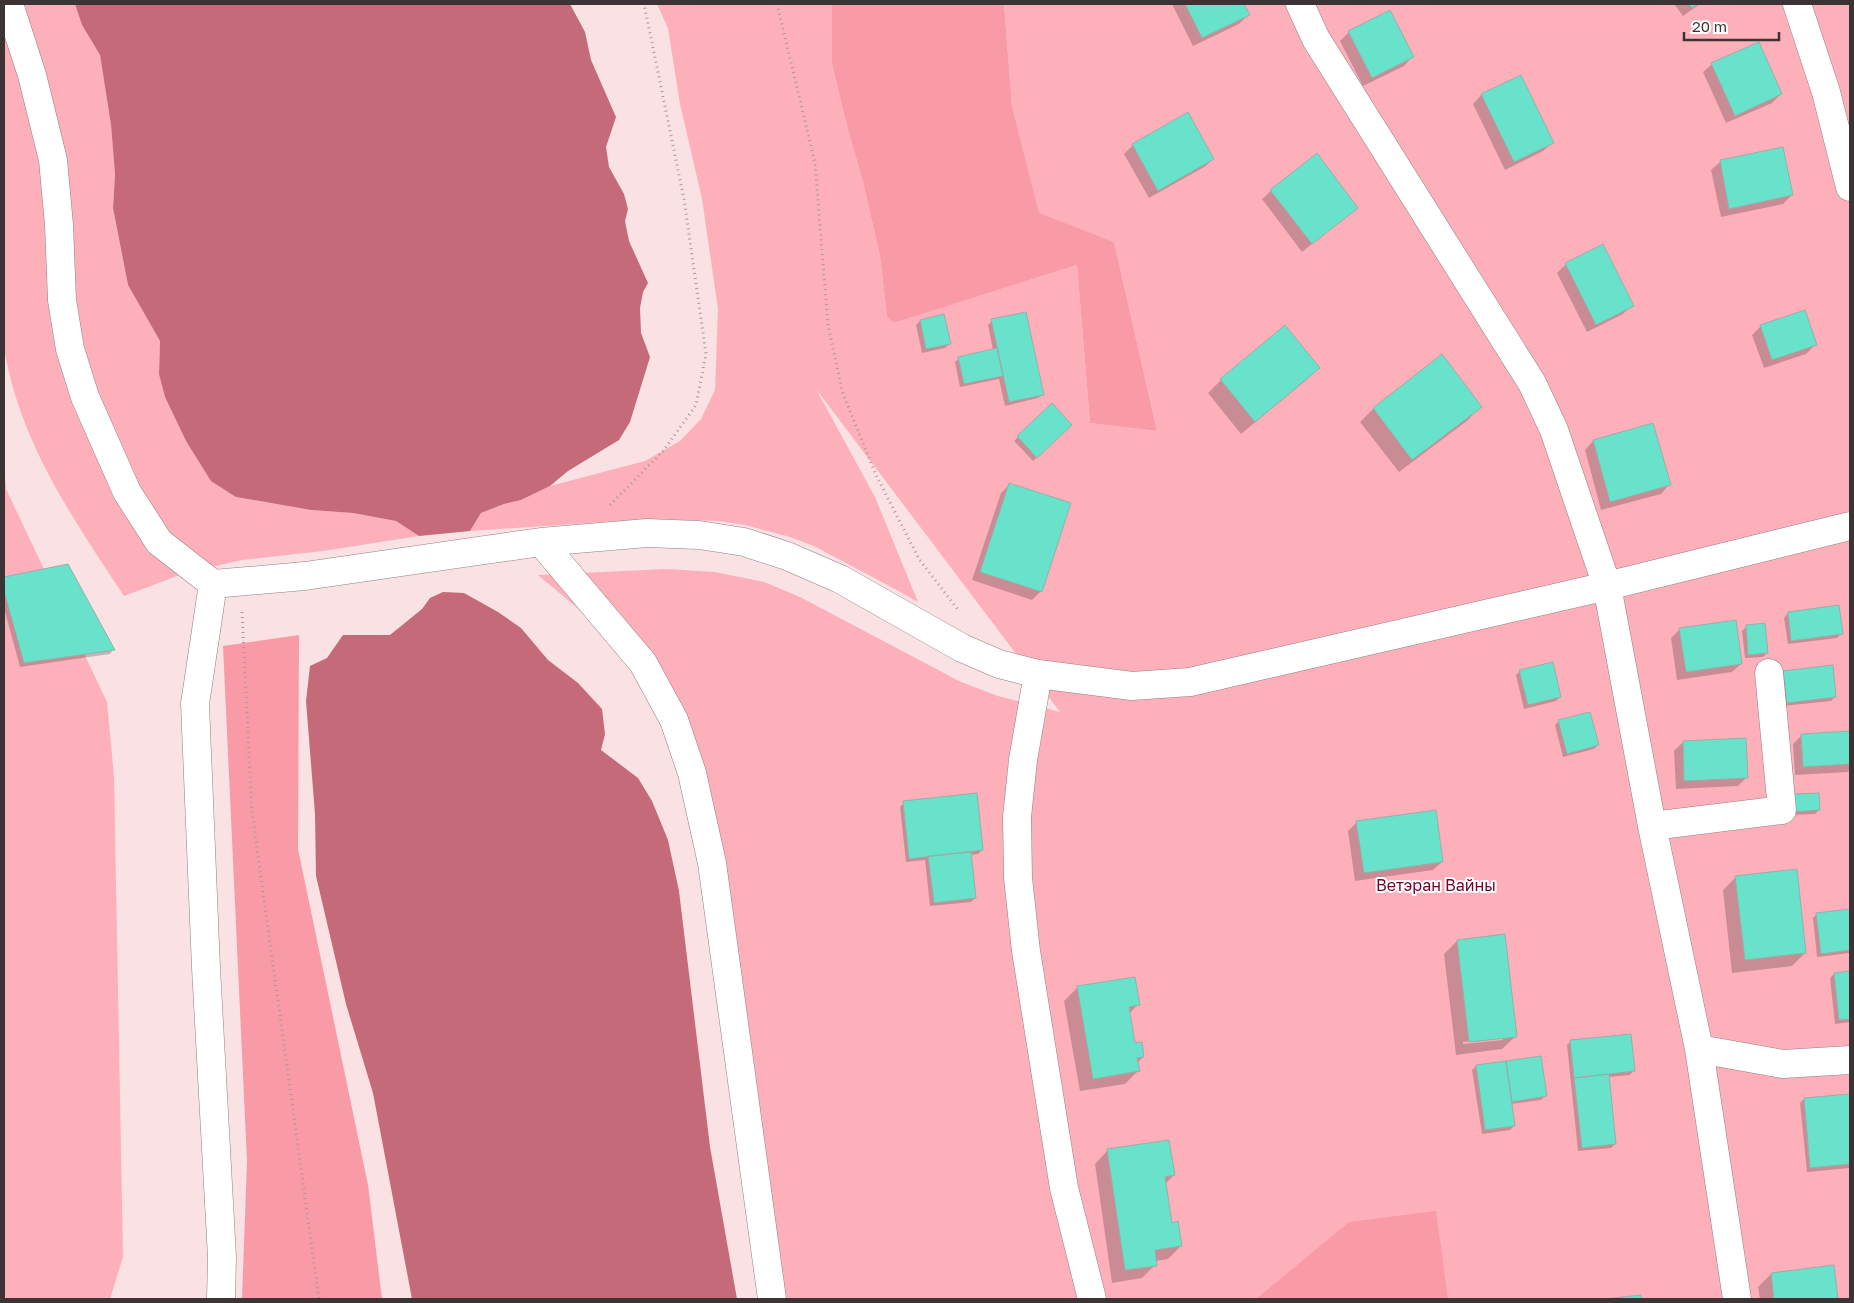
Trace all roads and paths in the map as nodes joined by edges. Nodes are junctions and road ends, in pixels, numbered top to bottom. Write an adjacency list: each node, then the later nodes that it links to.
1 (9, 4): 10 (street)
2 (644, 4): 8 (path)
3 (777, 4): 12 (path)
4 (1300, 4): 11 (street)
5 (1797, 4): 6 (street)
6 (1850, 188)
7 (1850, 526): 11 (street)
8 (576, 539): 9 (street); 14 (street)
9 (541, 542): 10 (street); 20 (street)
10 (225, 583): 18 (street); 19 (path)
11 (1607, 586): 14 (street); 15 (street)
12 (964, 616)
13 (1769, 673): 15 (street)
14 (1038, 674): 21 (street)
15 (1652, 826): 16 (street)
16 (1699, 1049): 17 (street); 22 (street)
17 (1850, 1060)
18 (221, 1299)
19 (319, 1299)
20 (772, 1299)
21 (1092, 1299)
22 (1737, 1299)

